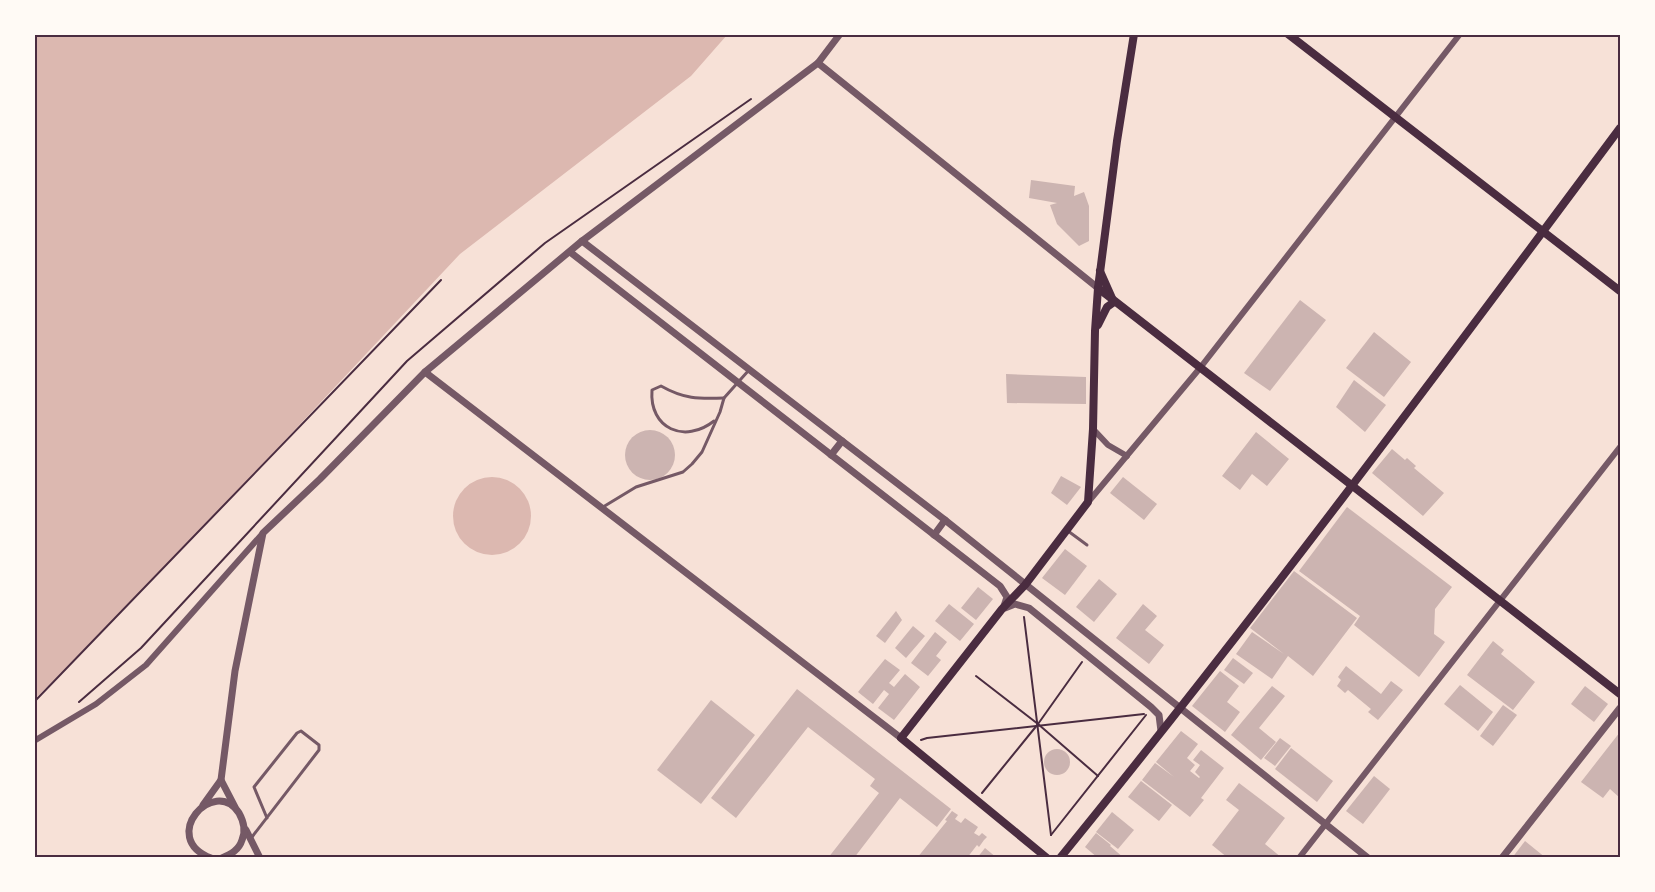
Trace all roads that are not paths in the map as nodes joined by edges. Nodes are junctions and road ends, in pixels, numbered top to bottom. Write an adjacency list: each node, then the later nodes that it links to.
1 (840, 34): 5 (street)
2 (1134, 34): 11 (main road)
3 (1288, 34): 6 (main road)
4 (1460, 34): 6 (street)
5 (818, 63): 9 (street); 12 (street)
6 (1396, 116): 8 (main road); 18 (street)
7 (1620, 128): 8 (main road)
8 (1544, 231): 13 (main road); 29 (main road)
9 (582, 241): 10 (street); 14 (street)
10 (570, 252): 16 (street); 20 (street)
11 (1100, 271): 12 (main road); 15 (main road)
12 (1098, 288): 15 (main road); 17 (main road)
13 (1620, 291)
14 (655, 297): 16 (street); 19 (street)
15 (1114, 302): 17 (main road); 18 (main road)
16 (645, 310): 21 (street)
17 (1095, 331): 24 (main road)
18 (1200, 368): 28 (street); 29 (main road)
19 (749, 369): 21 (lane); 25 (street)
20 (425, 372): 31 (street); 34 (street)
21 (738, 382): 22 (lane); 27 (street)
22 (724, 398): 23 (lane); 23 (lane)
23 (715, 420): 31 (lane)
24 (1093, 429): 28 (street); 30 (main road)
25 (842, 441): 27 (street); 32 (street)
26 (1620, 447): 38 (street)
27 (831, 455): 35 (street)
28 (1127, 456): 30 (street)
29 (1353, 487): 38 (main road); 41 (main road)
30 (1088, 502): 33 (main road)
31 (601, 508): 44 (street)
32 (945, 520): 35 (street); 37 (street)
33 (1067, 530): 36 (lane); 37 (main road)
34 (263, 533): 45 (street); 46 (street)
35 (934, 535): 39 (street)
36 (1087, 545)
37 (1025, 585): 39 (main road); 41 (street)
38 (1500, 600): 40 (main road); 51 (street)
39 (1002, 609): 43 (street); 44 (main road)
40 (1620, 694)
41 (1180, 708): 43 (main road); 51 (street)
42 (1620, 708): 62 (street)
43 (1161, 731): 59 (main road)
44 (901, 738): 58 (main road)
45 (34, 741)
46 (221, 780): 47 (street); 48 (street)
47 (202, 806): 48 (street); 53 (street)
48 (238, 811): 50 (street)
49 (267, 818): 49 (lane); 52 (lane)
50 (244, 823): 52 (street); 54 (street)
51 (1325, 823): 60 (street); 61 (street)
52 (250, 840): 57 (street)
53 (195, 847): 55 (street); 56 (street)
54 (225, 857)
55 (198, 858)
56 (211, 858)
57 (260, 858)
58 (1047, 858)
59 (1060, 858)
60 (1299, 858)
61 (1368, 858)
62 (1502, 858)

